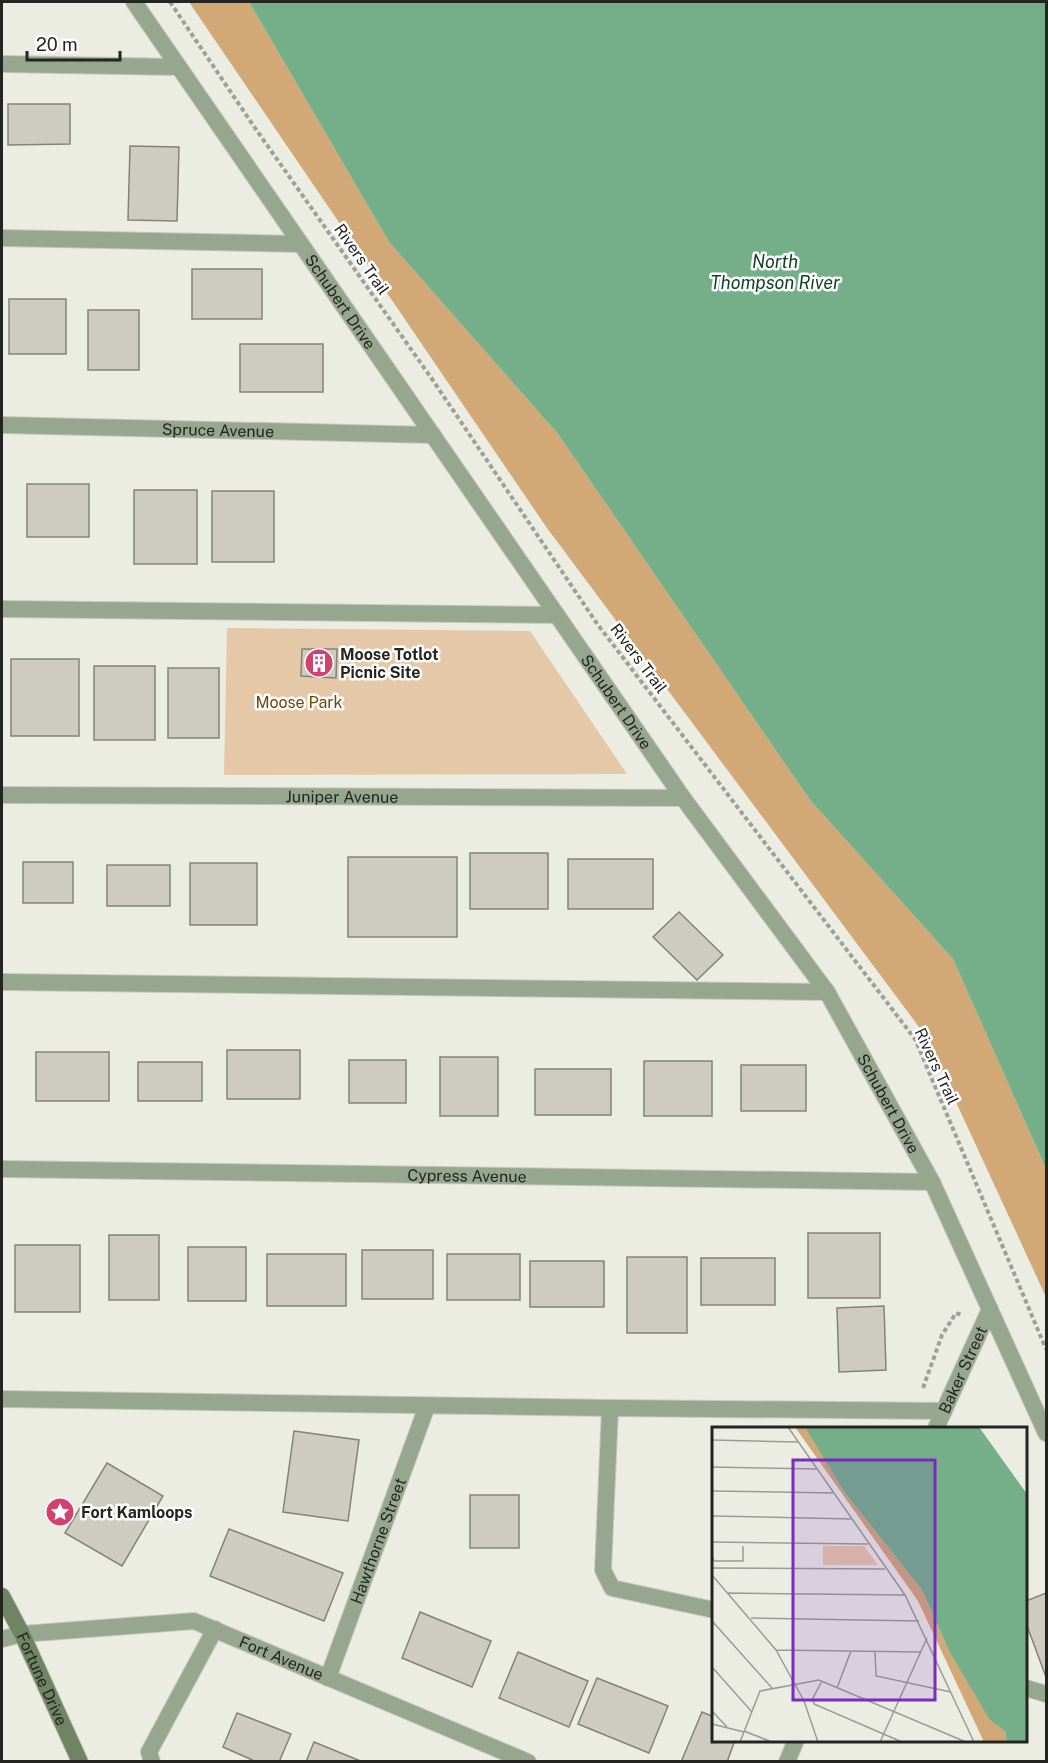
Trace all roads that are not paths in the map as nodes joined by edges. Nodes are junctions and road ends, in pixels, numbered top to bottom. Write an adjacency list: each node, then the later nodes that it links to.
1 (134, 2): 3 (street, Schubert Drive)
2 (2, 64): 3 (street)
3 (178, 67): 5 (street, Schubert Drive)
4 (2, 238): 5 (street)
5 (300, 244): 7 (street, Schubert Drive)
6 (2, 424): 7 (street, Spruce Avenue)
7 (433, 435): 9 (street, Schubert Drive)
8 (2, 609): 9 (street)
9 (557, 615): 11 (street, Schubert Drive)
10 (2, 795): 11 (street, Juniper Avenue)
11 (683, 798): 13 (street, Schubert Drive)
12 (2, 982): 13 (street)
13 (827, 992): 15 (street, Schubert Drive)
14 (2, 1169): 15 (street, Cypress Avenue)
15 (932, 1182): 16 (street, Schubert Drive)
16 (990, 1309): 20 (street, Baker Street); 22 (street, Schubert Drive)
17 (2, 1399): 18 (street)
18 (427, 1406): 19 (street); 28 (street, Hawthorne Street)
19 (610, 1408): 20 (street); 24 (street)
20 (944, 1411): 21 (street, Baker Street)
21 (936, 1427)
22 (1047, 1433)
23 (2, 1596): 26 (main road, Fortune Drive)
24 (712, 1610)
25 (215, 1629): 26 (street, Fort Avenue); 28 (street, Fort Avenue); 33 (street)
26 (22, 1634): 27 (street, Fort Avenue); 32 (main road, Fortune Drive)
27 (2, 1639)
28 (328, 1677): 34 (street, Fort Avenue)
29 (1027, 1688): 30 (street)
30 (1047, 1694)
31 (795, 1742): 35 (street)
32 (80, 1761)
33 (152, 1761)
34 (528, 1761)
35 (787, 1761)

